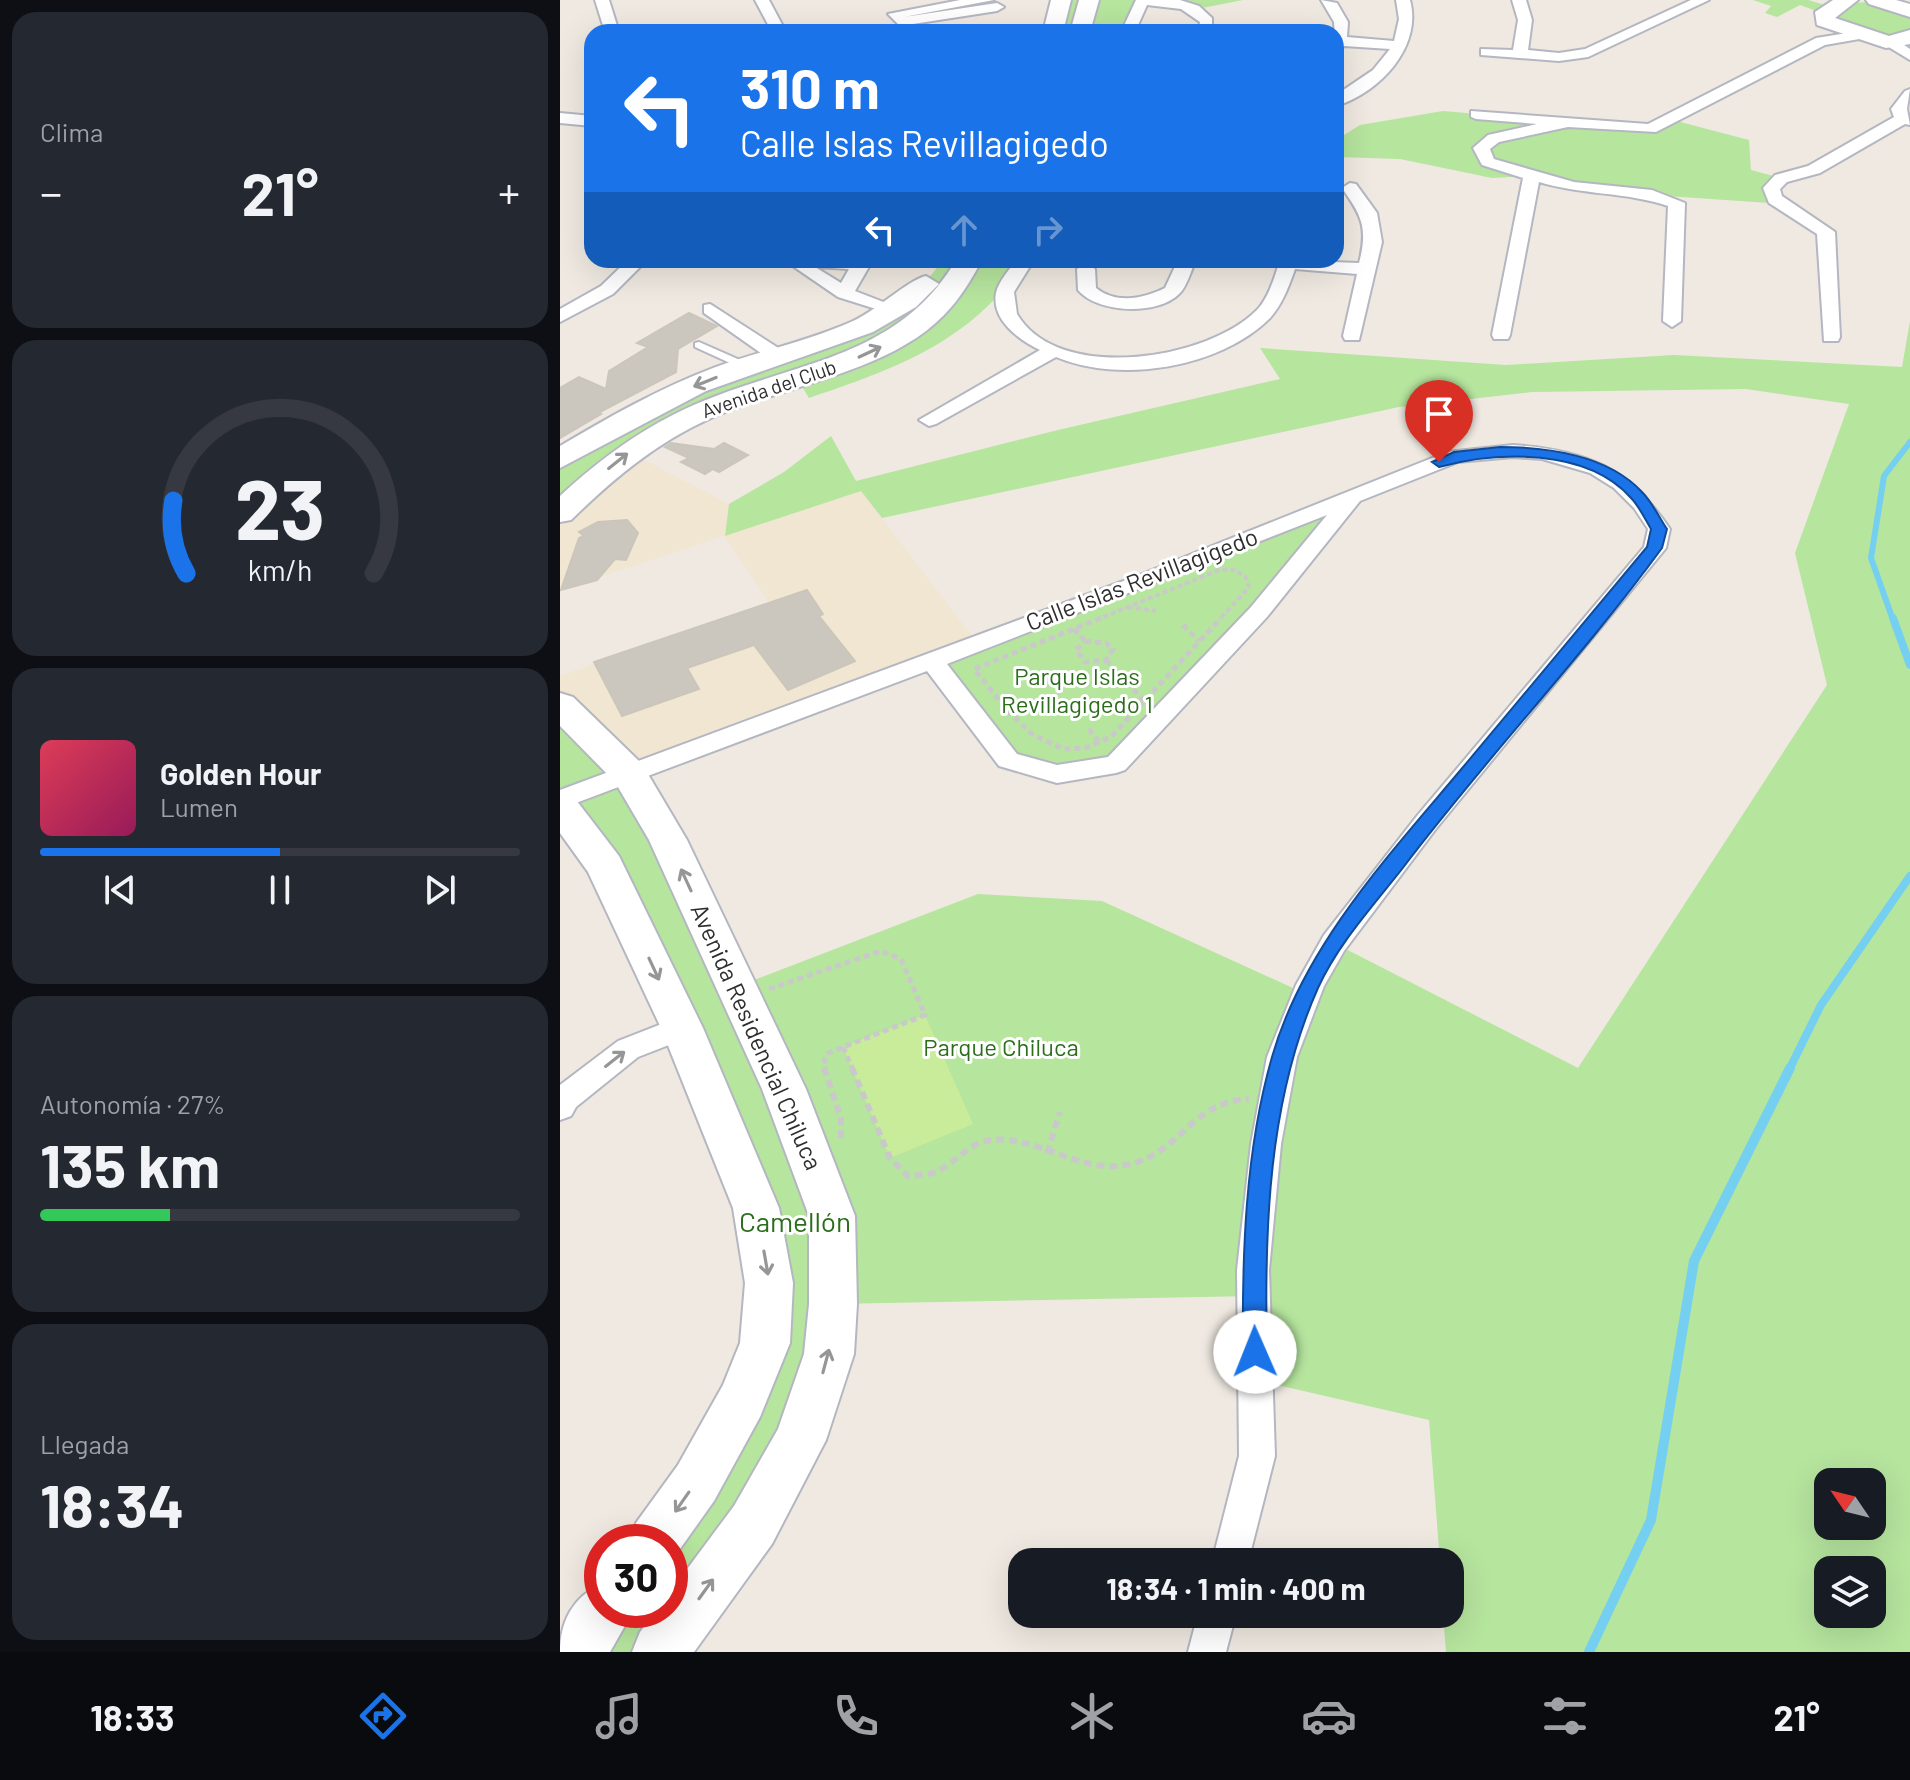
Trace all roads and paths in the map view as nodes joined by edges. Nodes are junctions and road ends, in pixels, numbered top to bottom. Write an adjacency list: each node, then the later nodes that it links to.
1 (602, 0): 15 (street)
2 (762, 0): 16 (street)
3 (1012, 0): 12 (street)
4 (1061, 0): 17 (street)
5 (1089, 0): 18 (street)
6 (1328, 0): 21 (street)
7 (1403, 0): 24 (street)
8 (1519, 0): 26 (street)
9 (1702, 0): 26 (street)
10 (1808, 0): 14 (street)
11 (1876, 0): 13 (street)
12 (990, 1): 12 (street)
13 (1910, 11)
14 (1834, 19): 22 (street); 34 (street)
15 (610, 24)
16 (775, 24)
17 (1055, 24)
18 (1082, 24)
19 (1132, 24): 20 (street)
20 (1206, 24)
21 (1340, 24)
22 (1901, 39): 27 (street)
23 (1344, 44): 24 (street)
24 (1400, 46): 29 (street)
25 (1486, 52): 26 (street)
26 (1520, 54)
27 (1910, 56)
28 (1910, 94): 32 (street)
29 (1344, 96)
30 (1476, 114): 34 (street)
31 (560, 118): 33 (street)
32 (1906, 119): 52 (street)
33 (584, 120)
34 (1568, 122): 35 (street)
35 (1532, 175): 49 (street); 50 (street)
36 (1350, 188): 44 (street)
37 (1344, 267): 44 (street)
38 (630, 268): 48 (street)
39 (1020, 268): 54 (street)
40 (1183, 268): 43 (street)
41 (1285, 268): 54 (street)
42 (951, 269): 47 (street, Avenida del Club); 60 (street, Avenida del Club, one-way to 42)
43 (1086, 269)
44 (1367, 269): 51 (street)
45 (844, 293): 47 (street)
46 (710, 309): 55 (street)
47 (895, 310): 55 (street, Avenida del Club)
48 (560, 316)
49 (1672, 321)
50 (1501, 335)
51 (1352, 336)
52 (1831, 337)
53 (699, 345): 56 (lane)
54 (1054, 350): 57 (street)
55 (779, 357): 56 (street, Avenida del Club)
56 (745, 366): 58 (street, Avenida del Club, one-way to 58)
57 (929, 420)
58 (560, 459)
59 (1352, 498): 68 (street, Calle Islas Revillagigedo); 68 (street, Calle Islas Revillagigedo); 78 (street, Calle Islas Revillagigedo)
60 (560, 513)
61 (1127, 607): 62 (path); 64 (path); 66 (path)
62 (1156, 611)
63 (1183, 625): 66 (path)
64 (1074, 629): 65 (path); 72 (path)
65 (1085, 641): 67 (path); 67 (path)
66 (1199, 641): 69 (path)
67 (1106, 660): 69 (path)
68 (932, 661): 73 (street, Calle Islas Revillagigedo)
69 (1143, 702): 72 (path)
70 (560, 705): 73 (street, Avenida Residencial Chiluca)
71 (1089, 729): 72 (path)
72 (1099, 742)
73 (629, 773): 74 (street, Calle Islas Revillagigedo); 75 (street, Avenida Residencial Chiluca, one-way to 73)
74 (560, 803): 76 (street, one-way to 76)
75 (742, 998): 77 (path); 82 (street, Avenida Residencial Chiluca)
76 (682, 1028): 79 (street, one-way to 76); 83 (street, one-way to 83)
77 (843, 1047): 81 (path); 82 (path)
78 (1274, 1101): 81 (path); 84 (street, Calle Islas Revillagigedo)
79 (560, 1107)
80 (1060, 1112): 81 (path)
81 (1047, 1153)
82 (812, 1165): 88 (street, Avenida Residencial Chiluca, one-way to 82)
83 (668, 1524)
84 (1234, 1548)
85 (593, 1628): 87 (street)
86 (1213, 1628): 89 (street)
87 (576, 1652)
88 (660, 1652)
89 (1207, 1652)

